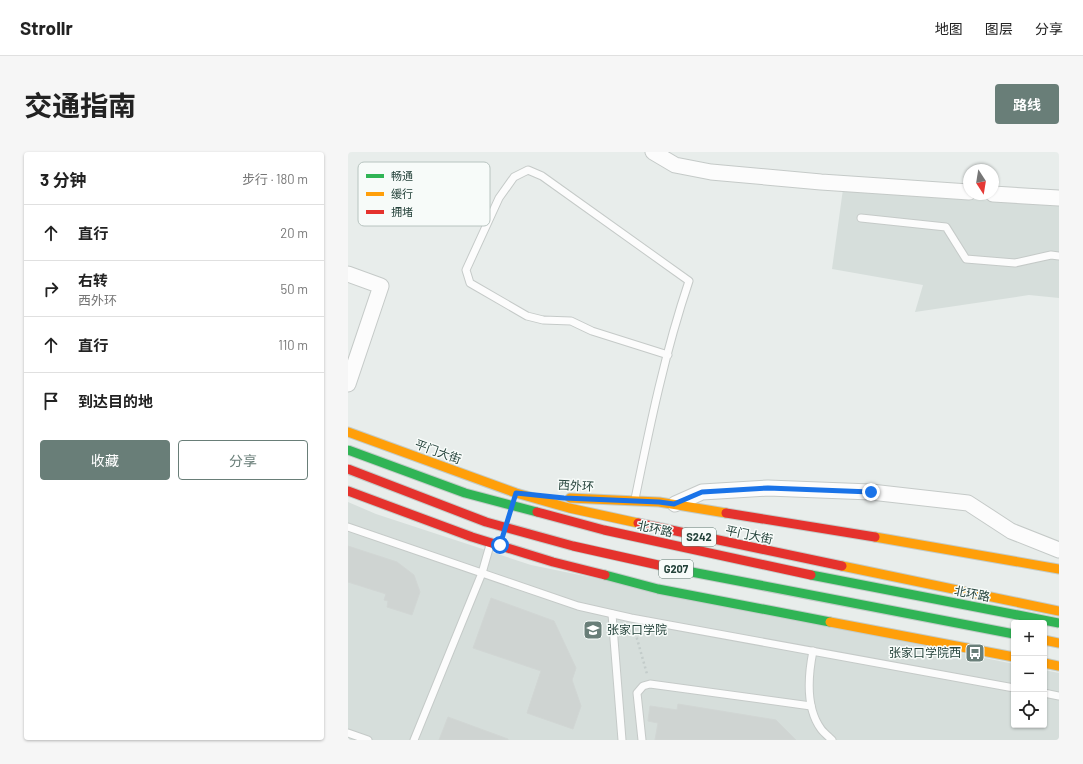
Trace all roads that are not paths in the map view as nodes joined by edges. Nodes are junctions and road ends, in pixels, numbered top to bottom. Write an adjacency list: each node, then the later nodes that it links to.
1 (653, 152): 2 (street)
2 (963, 192)
3 (999, 194): 4 (street)
4 (1059, 198)
5 (490, 218): 10 (lane)
6 (861, 218): 8 (lane)
7 (486, 226): 10 (lane)
8 (1059, 256)
9 (348, 274): 11 (street)
10 (668, 354): 17 (lane)
11 (348, 384)
12 (348, 432): 16 (main road, 平门大街 / S242)
13 (348, 450): 25 (main road, 北环路 / G207, bridge)
14 (348, 469): 29 (main road, G207, bridge)
15 (348, 491): 20 (main road)
16 (516, 493): 17 (main road, 西外环); 21 (main road); 26 (main road, 平门大街 / S242)
17 (635, 501): 18 (main road, 西外环)
18 (674, 504): 22 (street); 23 (main road, 西外环)
19 (348, 527): 24 (lane)
20 (491, 542): 21 (main road); 24 (lane)
21 (500, 545): 33 (main road)
22 (1059, 550)
23 (1059, 569)
24 (482, 573): 27 (lane); 42 (lane)
25 (816, 576): 26 (main road, bridge); 28 (main road, 北环路 / G207, bridge)
26 (1059, 610)
27 (612, 614): 32 (lane); 43 (lane)
28 (1059, 623)
29 (1011, 633)
30 (1047, 641): 31 (main road)
31 (1059, 643)
32 (813, 651): 36 (lane); 39 (lane)
33 (1011, 656)
34 (1047, 664): 35 (main road)
35 (1059, 666)
36 (1011, 687)
37 (1047, 694): 38 (lane)
38 (1059, 696)
39 (811, 706): 44 (lane); 45 (lane)
40 (348, 733): 41 (lane)
41 (368, 740)
42 (414, 740)
43 (622, 740)
44 (642, 740)
45 (832, 740)

